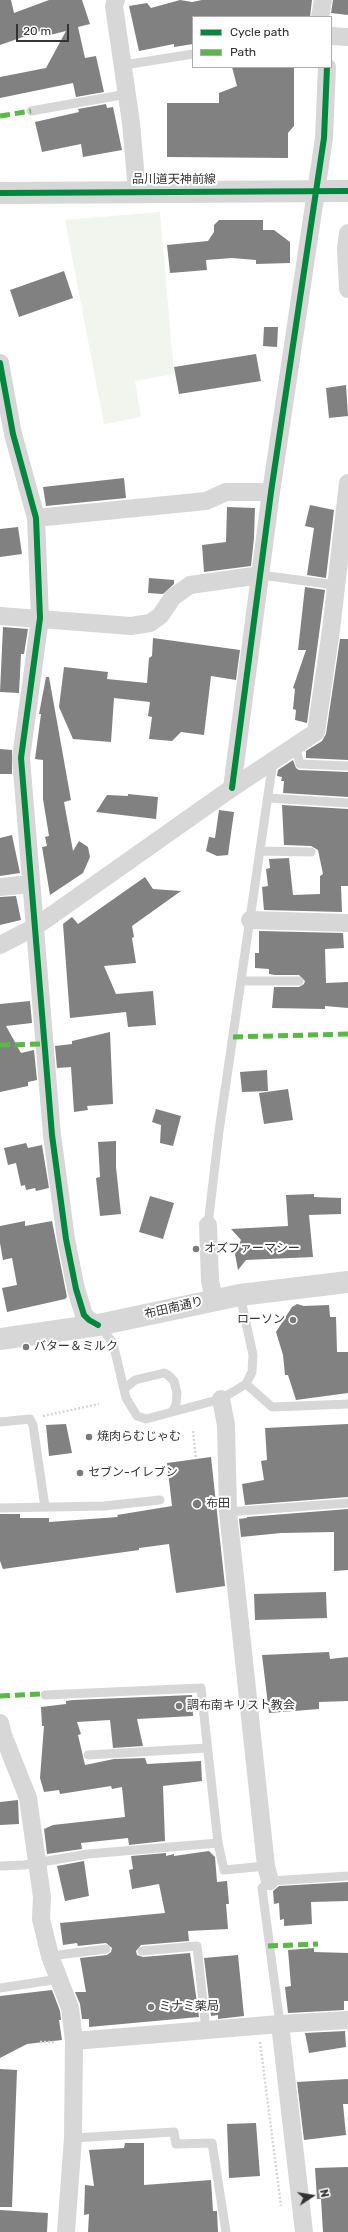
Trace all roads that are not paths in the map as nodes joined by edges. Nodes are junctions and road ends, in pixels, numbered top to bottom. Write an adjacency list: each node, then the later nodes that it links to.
1 (116, 0): 7 (street)
2 (323, 0): 3 (street)
3 (320, 16)
4 (332, 36): 5 (street)
5 (348, 37)
6 (192, 54): 7 (lane)
7 (124, 65): 9 (street)
8 (327, 68): 13 (street)
9 (127, 94): 10 (lane); 11 (street)
10 (31, 111)
11 (137, 191): 13 (street, 品川道天神前線); 14 (street, 品川道天神前線)
12 (348, 191): 13 (street, 品川道天神前線)
13 (316, 192): 19 (street)
14 (0, 193)
15 (348, 234): 16 (street)
16 (348, 289)
17 (0, 363): 20 (street)
18 (348, 483): 21 (street)
19 (271, 492): 20 (street); 22 (street)
20 (36, 518): 25 (street)
21 (344, 553): 23 (street)
22 (261, 575): 23 (lane); 25 (street); 29 (street)
23 (335, 585): 26 (street)
24 (0, 616): 25 (street)
25 (40, 618): 34 (street)
26 (295, 746): 27 (street); 28 (lane)
27 (273, 761): 29 (street); 30 (lane)
28 (348, 766)
29 (232, 788): 38 (street)
30 (268, 798): 31 (lane); 32 (lane)
31 (348, 803)
32 (260, 851): 33 (lane); 36 (lane)
33 (311, 852)
34 (31, 884): 35 (street); 38 (street)
35 (0, 887)
36 (250, 920): 37 (street); 40 (lane)
37 (348, 923)
38 (35, 927): 39 (street); 46 (street)
39 (0, 945)
40 (241, 981): 41 (lane); 42 (lane)
41 (299, 981)
42 (208, 1225): 45 (street)
43 (348, 1282): 44 (street, 布田南通り)
44 (240, 1295): 45 (street, 布田南通り); 48 (lane)
45 (214, 1299): 46 (street, 布田南通り)
46 (98, 1325): 47 (street, 布田南通り); 49 (lane)
47 (0, 1339)
48 (246, 1384): 50 (lane); 51 (lane)
49 (124, 1389): 52 (lane); 52 (lane)
50 (221, 1398): 52 (lane); 58 (street)
51 (348, 1404)
52 (172, 1412)
53 (0, 1422): 56 (lane)
54 (160, 1500): 56 (lane)
55 (348, 1503): 58 (lane)
56 (45, 1507): 57 (lane)
57 (0, 1508)
58 (228, 1512): 66 (street)
59 (45, 1695): 61 (lane)
60 (0, 1723): 64 (street)
61 (207, 1748): 62 (lane); 63 (lane)
62 (88, 1755)
63 (218, 1843): 64 (lane); 66 (lane)
64 (38, 1863): 65 (lane); 70 (street)
65 (0, 1866)
66 (268, 1873): 67 (lane); 74 (lane)
67 (348, 1876)
68 (106, 1949): 70 (lane)
69 (142, 1951): 75 (lane)
70 (50, 1956): 71 (street)
71 (59, 1979): 72 (lane); 76 (street)
72 (0, 1988)
73 (348, 2020): 74 (street)
74 (280, 2024): 75 (street); 80 (street)
75 (206, 2030): 76 (street)
76 (74, 2041): 77 (street)
77 (73, 2138): 78 (street); 79 (lane)
78 (66, 2232)
79 (226, 2232)
80 (304, 2232)

